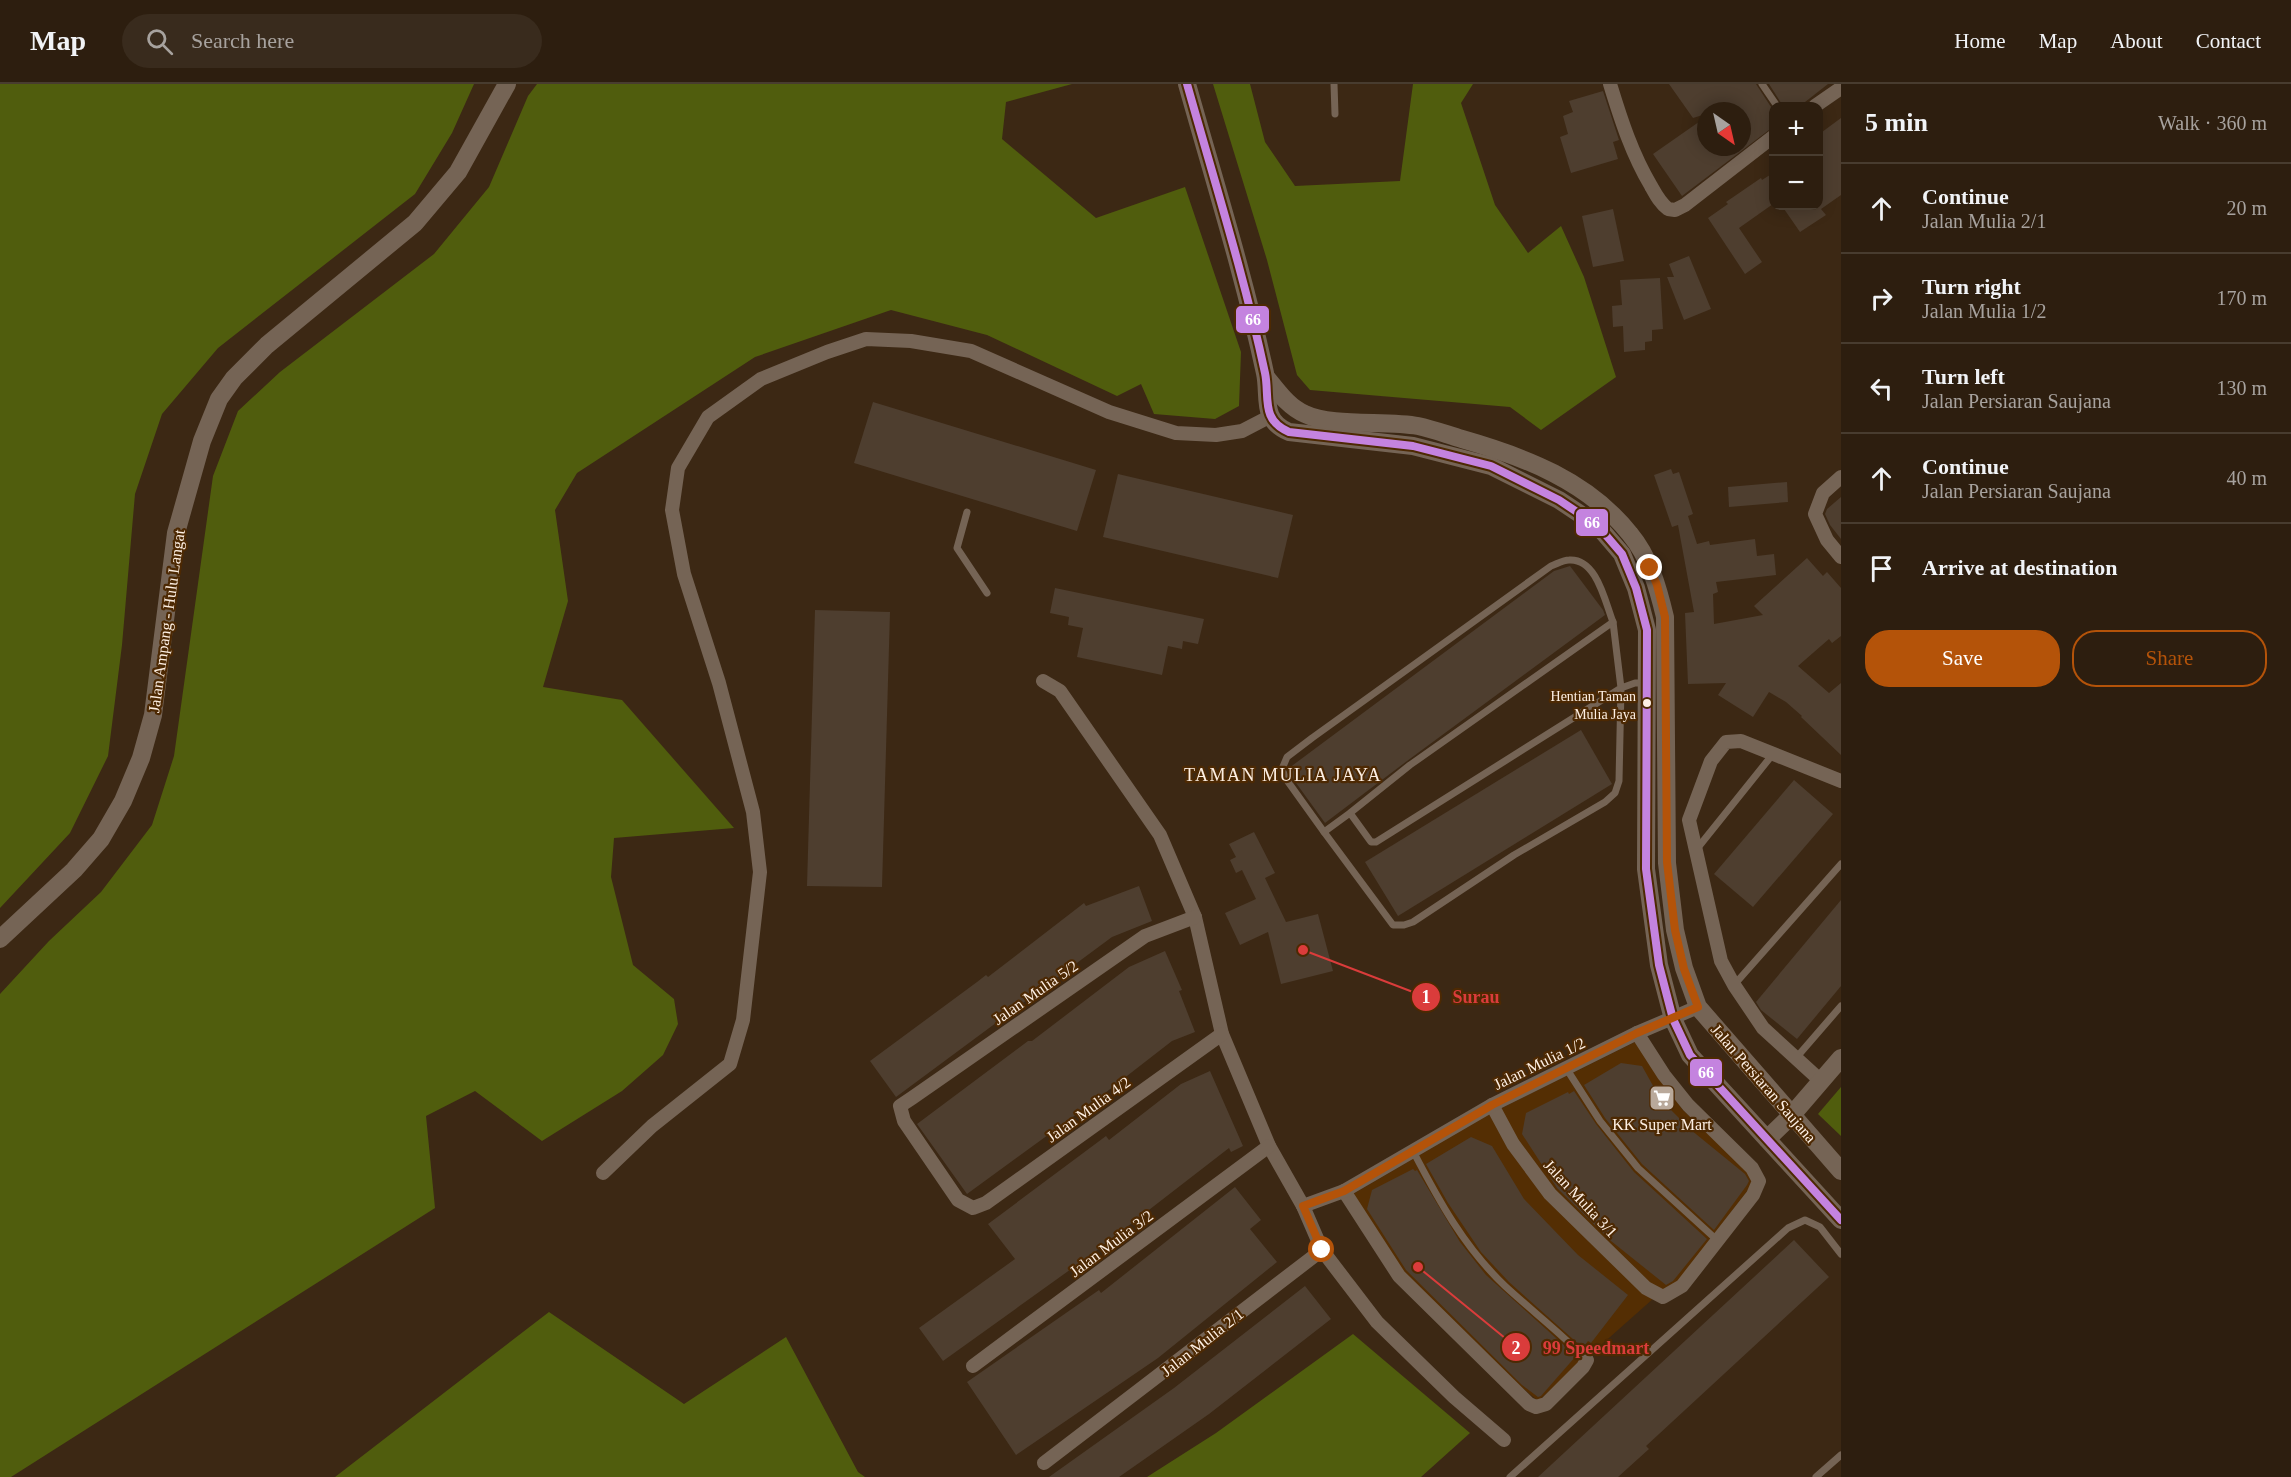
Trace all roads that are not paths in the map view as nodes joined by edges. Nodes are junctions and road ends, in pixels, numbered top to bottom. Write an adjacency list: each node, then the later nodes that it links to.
1 (507, 84): 29 (street, Jalan Ampang - Hulu Langat)
2 (1187, 84): 11 (street)
3 (1335, 84): 9 (lane)
4 (1610, 84): 10 (street)
5 (1762, 84): 7 (lane)
6 (1841, 88): 8 (street)
7 (1774, 102)
8 (1821, 102)
9 (1335, 114)
10 (1769, 139)
11 (1266, 376): 12 (street); 18 (street)
12 (1271, 416): 20 (street, Jalan Persiaran Saujana); 46 (street)
13 (1841, 477): 15 (street)
14 (968, 512): 16 (lane)
15 (1841, 557)
16 (987, 593)
17 (1613, 622): 21 (lane); 24 (lane); 25 (lane)
18 (1666, 678): 20 (lane); 32 (street, Jalan Persiaran Saujana)
19 (1043, 681): 28 (street)
20 (1647, 683): 21 (lane); 33 (street, Jalan Persiaran Saujana)
21 (1621, 688): 24 (lane); 25 (lane)
22 (1773, 754): 23 (street); 26 (lane); 26 (street)
23 (1841, 781)
24 (1350, 813): 25 (lane)
25 (1324, 832)
26 (1696, 850): 30 (street)
27 (1841, 864): 30 (lane)
28 (1195, 917): 35 (street); 49 (street, Jalan Mulia 5/2)
29 (0, 939)
30 (1734, 985): 36 (street)
31 (1841, 1006): 36 (lane)
32 (1698, 1007): 33 (street, Jalan Mulia 1/2); 41 (street, Jalan Persiaran Saujana)
33 (1673, 1018): 34 (street, Jalan Mulia 1/2); 42 (street, Jalan Persiaran Saujana)
34 (1637, 1033): 38 (street, Jalan Mulia 1/2); 51 (street)
35 (1222, 1034): 43 (street); 49 (street, Jalan Mulia 4/2)
36 (1796, 1058): 39 (street)
37 (1841, 1058): 39 (street)
38 (1566, 1068): 40 (street, Jalan Mulia 1/2); 51 (lane)
39 (1821, 1081): 41 (street)
40 (1492, 1105): 44 (street, Jalan Mulia 1/2); 51 (street, Jalan Mulia 3/1)
41 (1791, 1116): 42 (street); 45 (street, Jalan Persiaran Saujana)
42 (1767, 1139): 50 (street, Jalan Persiaran Saujana)
43 (1269, 1146): 48 (street); 55 (street, Jalan Mulia 3/2)
44 (1413, 1151): 47 (street, Jalan Mulia 1/2); 54 (lane)
45 (1841, 1171)
46 (603, 1173)
47 (1344, 1191): 48 (street, Jalan Mulia 1/2); 54 (street)
48 (1303, 1206): 52 (street)
49 (973, 1208)
50 (1841, 1220)
51 (1718, 1240)
52 (1322, 1250): 56 (street); 58 (street, Jalan Mulia 2/1)
53 (1841, 1254): 59 (lane)
54 (1587, 1360)
55 (973, 1366)
56 (1504, 1440)
57 (1841, 1455): 60 (lane)
58 (1044, 1463)
59 (1510, 1477)
60 (1816, 1477)

